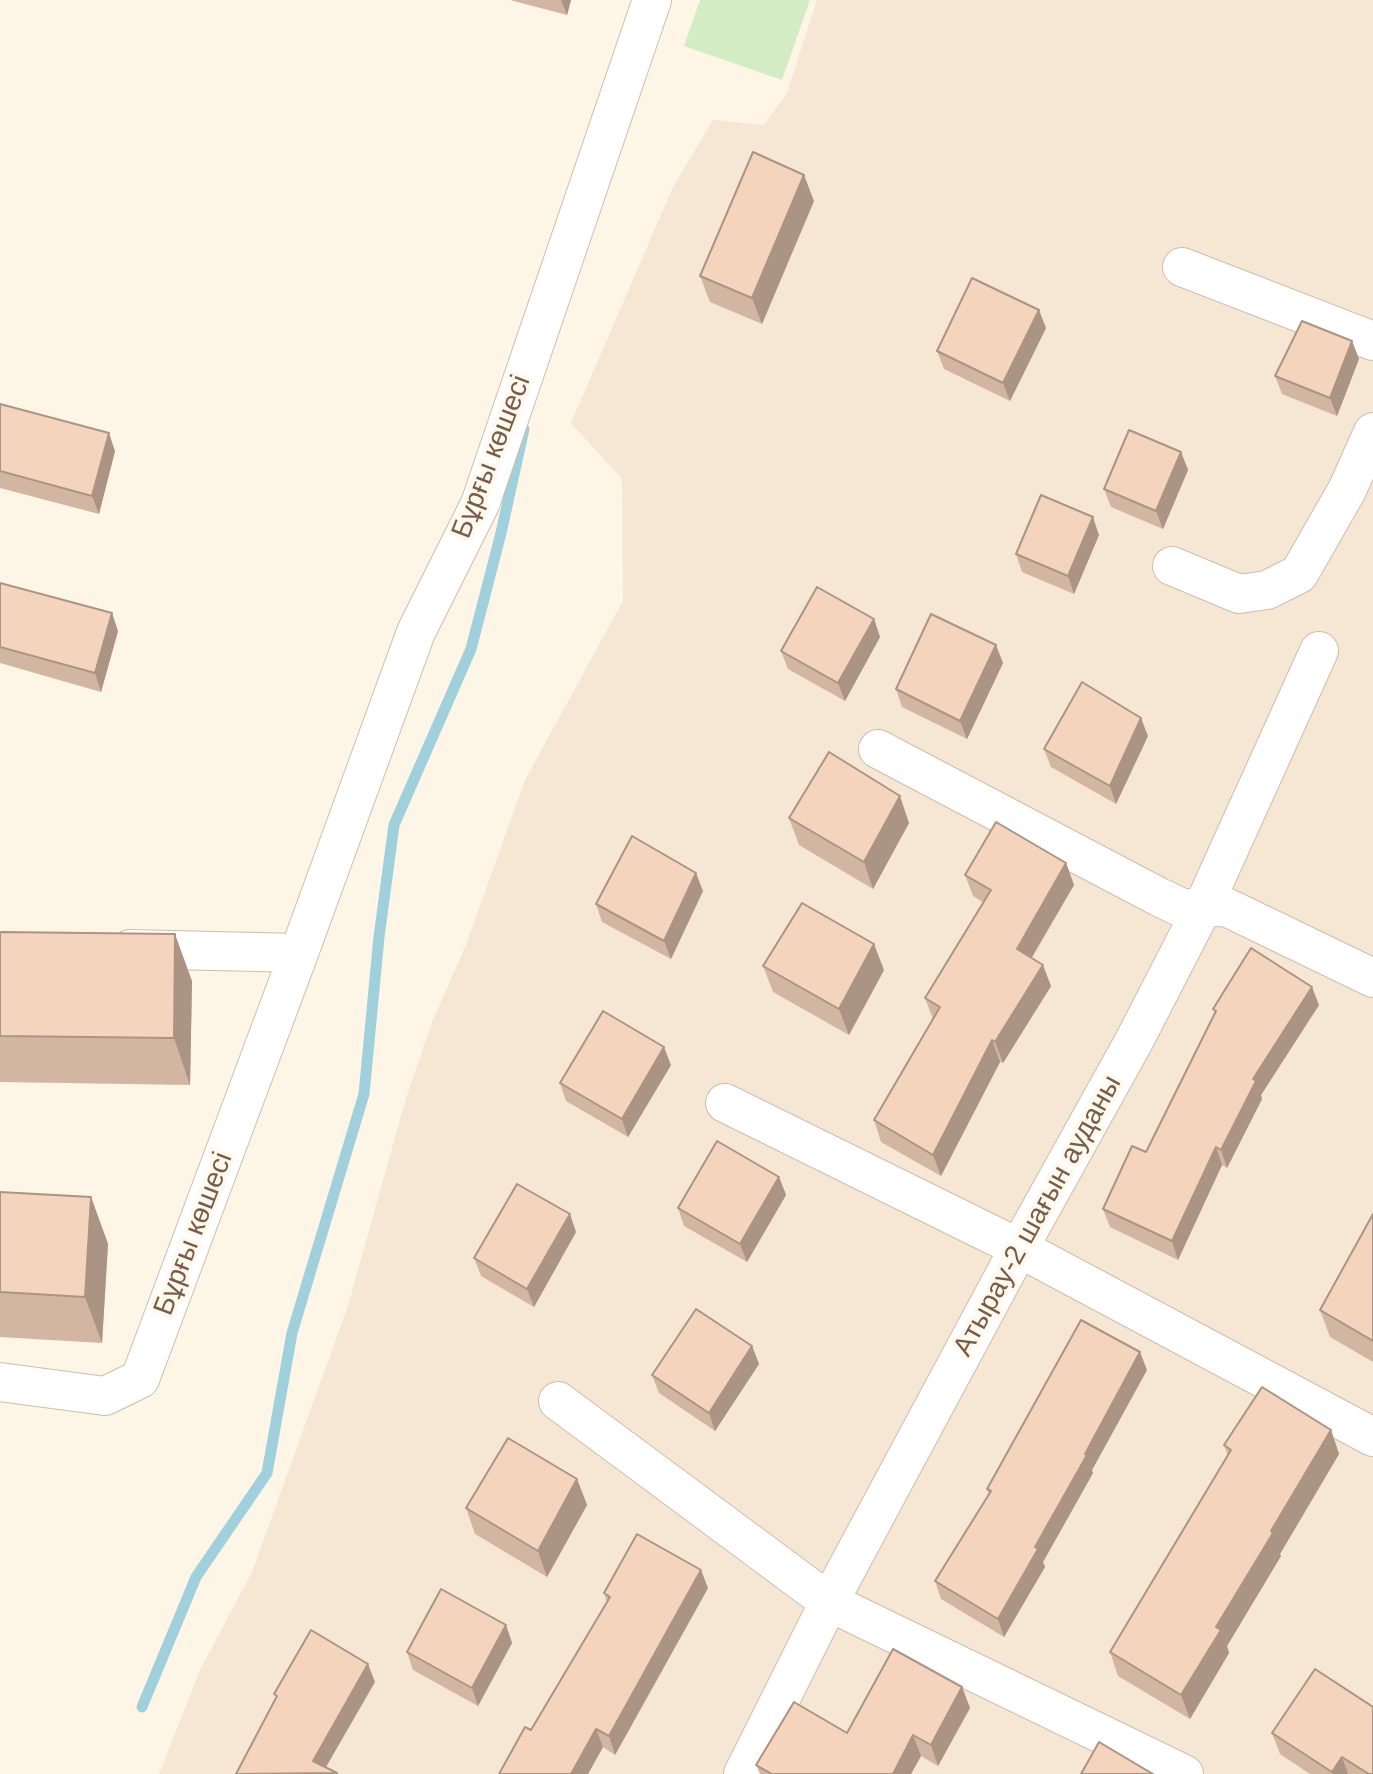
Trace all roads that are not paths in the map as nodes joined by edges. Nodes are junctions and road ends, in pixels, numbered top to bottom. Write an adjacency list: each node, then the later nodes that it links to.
1 (652, 0): 10 (street, Бұрғы көшесі)
2 (1182, 267): 3 (street)
3 (1373, 341)
4 (1373, 432): 5 (street)
5 (1172, 566)
6 (1319, 651): 8 (street, Атырау-2 шағын ауданы)
7 (878, 749): 8 (street)
8 (1203, 907): 11 (street); 13 (street, Атырау-2 шағын ауданы)
9 (95, 948): 10 (street)
10 (299, 953): 14 (street, Бұрғы көшесі)
11 (1373, 978)
12 (725, 1103): 13 (street)
13 (1019, 1248): 16 (street); 17 (street, Атырау-2 шағын ауданы)
14 (0, 1382)
15 (558, 1401): 17 (street)
16 (1373, 1437)
17 (829, 1602): 18 (street, Атырау-2 шағын ауданы); 19 (street)
18 (743, 1774)
19 (1184, 1774)

